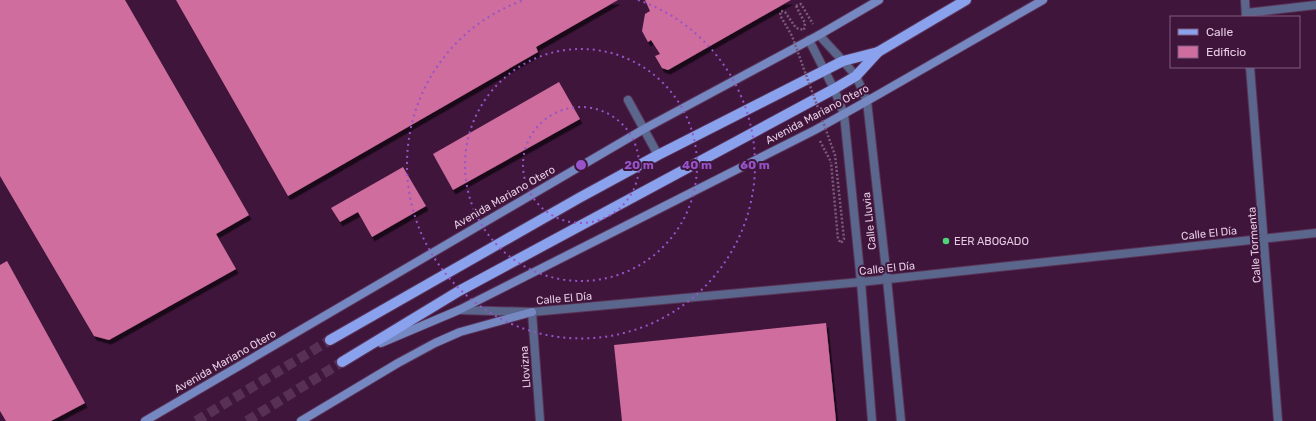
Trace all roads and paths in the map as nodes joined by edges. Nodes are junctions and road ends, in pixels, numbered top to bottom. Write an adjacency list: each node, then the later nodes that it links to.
1 (879, 0): 7 (main road, Avenida Mariano Otero)
2 (966, 0): 9 (main road, Avenida Mariano Otero)
3 (1043, 0): 16 (main road, Avenida Mariano Otero)
4 (1245, 0): 6 (street)
5 (1316, 5): 6 (street)
6 (1246, 15)
7 (819, 35): 8 (main road, Avenida Mariano Otero); 10 (street, Calle Lluvia); 19 (path, bridge)
8 (809, 40): 12 (street, Calle Lluvia); 18 (main road, Avenida Mariano Otero)
9 (878, 52): 10 (main road, Avenida Mariano Otero); 13 (main road, Avenida Mariano Otero)
10 (844, 61): 12 (main road, Avenida Mariano Otero); 13 (street, Calle Lluvia)
11 (1250, 68): 22 (street, Calle Tormenta)
12 (824, 71): 14 (street, Calle Lluvia); 20 (main road, Avenida Mariano Otero)
13 (856, 76): 14 (main road, Avenida Mariano Otero); 16 (street, Calle Lluvia)
14 (834, 89): 17 (street, Calle Lluvia); 28 (main road, Avenida Mariano Otero)
15 (628, 100): 18 (street)
16 (867, 101): 17 (main road, Avenida Mariano Otero); 23 (street, Calle Lluvia)
17 (844, 114): 19 (main road, Avenida Mariano Otero); 24 (street, Calle Lluvia)
18 (644, 129): 20 (street); 30 (main road, Avenida Mariano Otero)
19 (815, 130): 25 (main road, Avenida Mariano Otero)
20 (658, 155): 27 (main road, Avenida Mariano Otero)
21 (1316, 232): 22 (street, Calle El Día)
22 (1264, 238): 23 (street, Calle El Día); 35 (street, Calle Tormenta)
23 (887, 279): 24 (street, Calle El Día); 34 (street, Calle Lluvia)
24 (861, 282): 26 (street, Calle El Día); 33 (street, Calle Lluvia)
25 (459, 310): 26 (street, Calle El Día); 28 (main road, Avenida Mariano Otero)
26 (532, 312): 31 (main road); 32 (street, Llovizna)
27 (330, 340)
28 (358, 352): 29 (main road, Avenida Mariano Otero)
29 (342, 362)
30 (145, 421)
31 (302, 421)
32 (540, 421)
33 (872, 421)
34 (901, 421)
35 (1278, 421)

